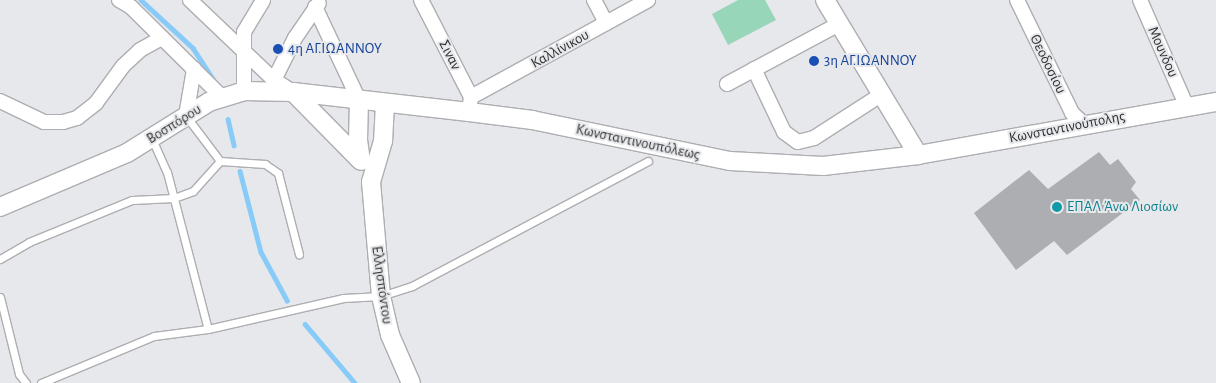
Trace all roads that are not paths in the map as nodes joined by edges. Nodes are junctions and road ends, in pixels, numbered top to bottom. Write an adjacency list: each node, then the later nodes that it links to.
1 (119, 0): 13 (street)
2 (190, 0): 14 (street)
3 (263, 0): 14 (street)
4 (421, 0): 27 (street, Σιναν)
5 (594, 0): 11 (street)
6 (648, 0): 11 (street, Καλλίνικου)
7 (825, 0): 12 (street)
8 (1016, 0): 30 (street, Θεοδοσίου)
9 (1140, 0): 28 (street, Μουνδου)
10 (319, 4): 17 (street); 23 (street)
11 (606, 23): 27 (street, Καλλίνικου)
12 (839, 24): 16 (street); 21 (street)
13 (162, 38): 15 (street); 24 (street)
14 (242, 49): 17 (street); 19 (street)
15 (194, 69): 22 (street); 29 (street)
16 (754, 69): 18 (street); 21 (street)
17 (274, 80): 20 (street)
18 (727, 84)
19 (244, 91): 20 (street, Βοσπόρου); 22 (street, Βοσπόρου)
20 (293, 92): 23 (street, Βοσπόρου); 33 (street)
21 (882, 94): 32 (street)
22 (222, 97): 29 (street, Βοσπόρου)
23 (359, 100): 26 (street, Κωνσταντινουπόλεως); 33 (street, Ελλησπόντου)
24 (0, 101)
25 (1216, 102): 28 (street, Κωνσταντινούπολης)
26 (385, 104): 27 (street, Κωνσταντινουπόλεως); 36 (street, Ελλησπόντου)
27 (470, 105): 32 (street, Κωνσταντινουπόλεως)
28 (1186, 105): 30 (street, Κωνσταντινούπολης)
29 (186, 116): 31 (street, Βοσπόρου); 34 (lane)
30 (1084, 124): 32 (street, Κωνσταντινούπολης)
31 (151, 138): 37 (lane); 38 (street, Βοσπόρου)
32 (918, 156)
33 (360, 160): 36 (street, Ελλησπόντου)
34 (220, 161): 37 (lane); 39 (lane)
35 (648, 161): 41 (lane)
36 (371, 182): 41 (street, Ελλησπόντου)
37 (174, 198): 40 (lane); 43 (lane)
38 (0, 207)
39 (299, 254)
40 (0, 259)
41 (381, 296): 43 (lane); 46 (street, Ελλησπόντου)
42 (0, 297): 44 (lane)
43 (208, 329): 45 (lane)
44 (26, 383)
45 (41, 383)
46 (411, 383)

